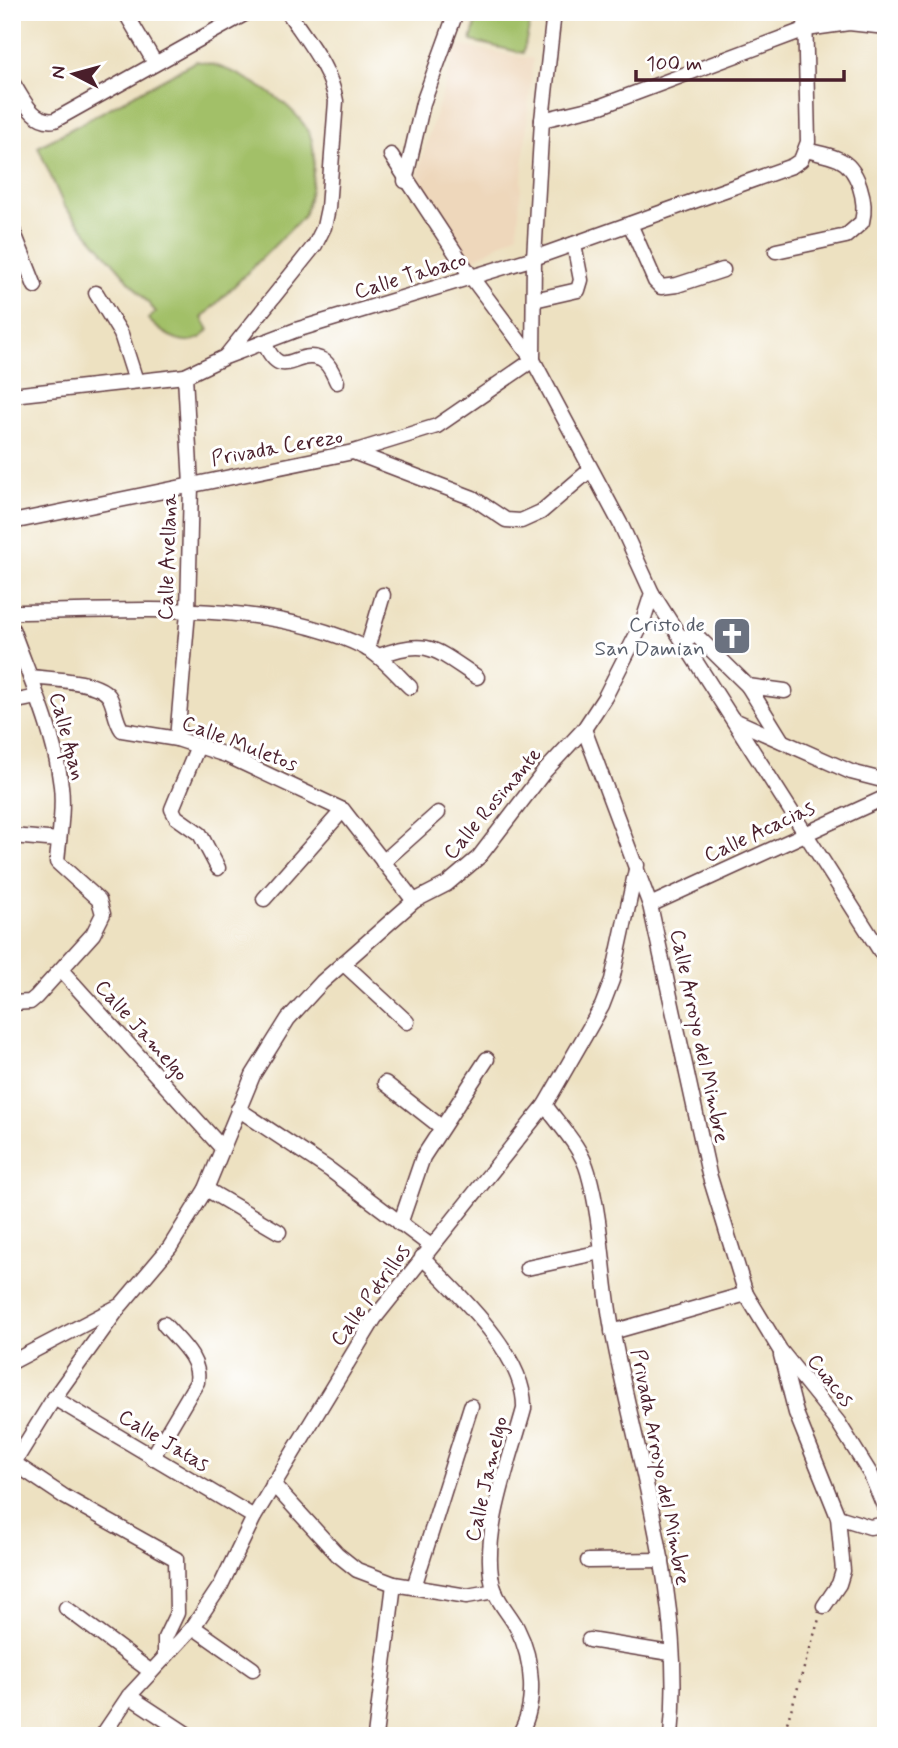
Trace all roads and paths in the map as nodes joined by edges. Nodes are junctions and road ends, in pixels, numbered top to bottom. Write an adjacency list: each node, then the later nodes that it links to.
1 (125, 12): 9 (street)
2 (247, 12): 9 (street)
3 (288, 12): 26 (street)
4 (554, 12): 11 (street)
5 (805, 12): 8 (street)
6 (454, 15): 14 (street)
7 (886, 27): 8 (street)
8 (806, 29): 11 (street); 12 (street)
9 (155, 63): 10 (street)
10 (12, 82)
11 (542, 120): 19 (street)
12 (806, 150): 15 (street, Calle Tabaco); 18 (street)
13 (391, 155): 14 (street)
14 (405, 181): 21 (street)
15 (630, 224): 17 (street, Calle Tabaco); 20 (street)
16 (12, 228): 22 (street)
17 (574, 244): 19 (street, Calle Tabaco); 24 (street)
18 (776, 251)
19 (534, 258): 21 (street, Calle Tabaco); 24 (street)
20 (723, 270)
21 (472, 278): 25 (street, Calle Tabaco); 27 (street)
22 (35, 286)
23 (96, 293): 29 (street)
24 (534, 300): 27 (street)
25 (264, 342): 26 (street, Calle Tabaco); 30 (street)
26 (225, 357): 28 (street, Calle Tabaco)
27 (533, 360): 32 (street); 33 (street)
28 (185, 376): 29 (street, Calle Tabaco); 34 (street, Calle Avellana)
29 (136, 381): 31 (street, Calle Tabaco)
30 (337, 382)
31 (12, 395)
32 (353, 452): 33 (street, Privada Cerezo); 34 (street, Privada Cerezo)
33 (590, 470): 36 (street)
34 (191, 485): 35 (street, Privada Cerezo); 39 (street, Calle Avellana)
35 (12, 522)
36 (653, 593): 41 (street); 51 (street, Calle Rosinante)
37 (383, 595): 42 (street)
38 (12, 612): 39 (street)
39 (188, 612): 42 (street); 52 (street, Calle Avellana)
40 (12, 629): 43 (street, Calle Apan)
41 (682, 637): 45 (street); 50 (street)
42 (373, 652): 44 (street); 46 (street)
43 (30, 677): 48 (street, Calle Apan); 52 (street, Calle Muletos)
44 (477, 677)
45 (748, 686): 47 (street); 53 (street)
46 (410, 687)
47 (785, 691)
48 (37, 697): 49 (street); 61 (street, Calle Apan)
49 (12, 702)
50 (734, 720): 53 (street); 59 (street)
51 (584, 729): 63 (street, Calle Arroyo del Mimbre); 66 (street, Calle Rosinante)
52 (177, 739): 54 (street, Calle Muletos)
53 (782, 741): 55 (street)
54 (198, 746): 57 (street, Calle Muletos); 64 (street)
55 (886, 781)
56 (886, 797): 59 (street, Calle Acacias)
57 (343, 810): 62 (street, Calle Muletos); 65 (street)
58 (438, 813): 62 (street)
59 (804, 832): 67 (street, Calle Acacias); 68 (street)
60 (12, 836): 61 (street)
61 (59, 840): 70 (street, Calle Apan)
62 (383, 862): 66 (street, Calle Muletos)
63 (637, 865): 67 (street, Calle Arroyo del Mimbre); 75 (street, Calle Potrillos)
64 (218, 868)
65 (264, 899)
66 (414, 901): 69 (street, Calle Rosinante)
67 (650, 905): 85 (street, Calle Arroyo del Mimbre)
68 (886, 960)
69 (343, 963): 72 (street); 76 (street, Calle Rosinante)
70 (61, 970): 71 (street, Calle Apan); 78 (street, Calle Jamelgo)
71 (12, 1003)
72 (407, 1022)
73 (487, 1059): 77 (street)
74 (385, 1083): 77 (street)
75 (545, 1105): 82 (street, Calle Potrillos); 83 (street, Privada Arroyo del Mimbre)
76 (238, 1109): 78 (street, Calle Rosinante); 80 (street, Calle Jamelgo)
77 (441, 1127): 80 (street)
78 (222, 1148): 79 (street, Calle Rosinante)
79 (206, 1189): 81 (street); 86 (street, Calle Rosinante)
80 (400, 1224): 82 (street, Calle Jamelgo)
81 (279, 1232)
82 (427, 1252): 95 (street, Calle Potrillos); 104 (street, Calle Jamelgo)
83 (601, 1252): 84 (street); 88 (street, Privada Arroyo del Mimbre)
84 (527, 1268)
85 (746, 1294): 88 (street, Privada Arroyo del Mimbre); 89 (street, Calle Arroyo del Mimbre)
86 (121, 1305): 90 (street, Calle Rosinante); 91 (street)
87 (164, 1324): 93 (street)
88 (612, 1332): 100 (street, Privada Arroyo del Mimbre)
89 (780, 1350): 96 (street, Cuacos); 98 (street)
90 (12, 1362)
91 (54, 1398): 93 (street, Calle Jatas); 94 (street)
92 (471, 1406): 103 (street)
93 (152, 1458): 97 (street, Calle Jatas)
94 (13, 1465): 110 (street)
95 (273, 1484): 97 (street, Calle Potrillos); 102 (street)
96 (886, 1511)
97 (254, 1517): 107 (street, Calle Potrillos)
98 (838, 1517): 99 (street); 105 (street)
99 (886, 1524)
100 (662, 1560): 101 (street); 109 (street, Privada Arroyo del Mimbre)
101 (588, 1561)
102 (394, 1584): 103 (street); 116 (street)
103 (414, 1587): 104 (street)
104 (495, 1591): 117 (street, Calle Jamelgo)
105 (824, 1606): 119 (path)
106 (66, 1608): 112 (street)
107 (193, 1627): 110 (street, Calle Potrillos); 111 (street)
108 (589, 1640): 109 (street)
109 (670, 1653): 118 (street, Privada Arroyo del Mimbre)
110 (165, 1655): 112 (street, Calle Potrillos)
111 (253, 1669)
112 (150, 1671): 113 (street, Calle Potrillos)
113 (129, 1696): 114 (street, Calle Potrillos); 115 (street)
114 (102, 1736)
115 (190, 1736)
116 (374, 1736)
117 (518, 1736)
118 (671, 1736)
119 (783, 1736)

